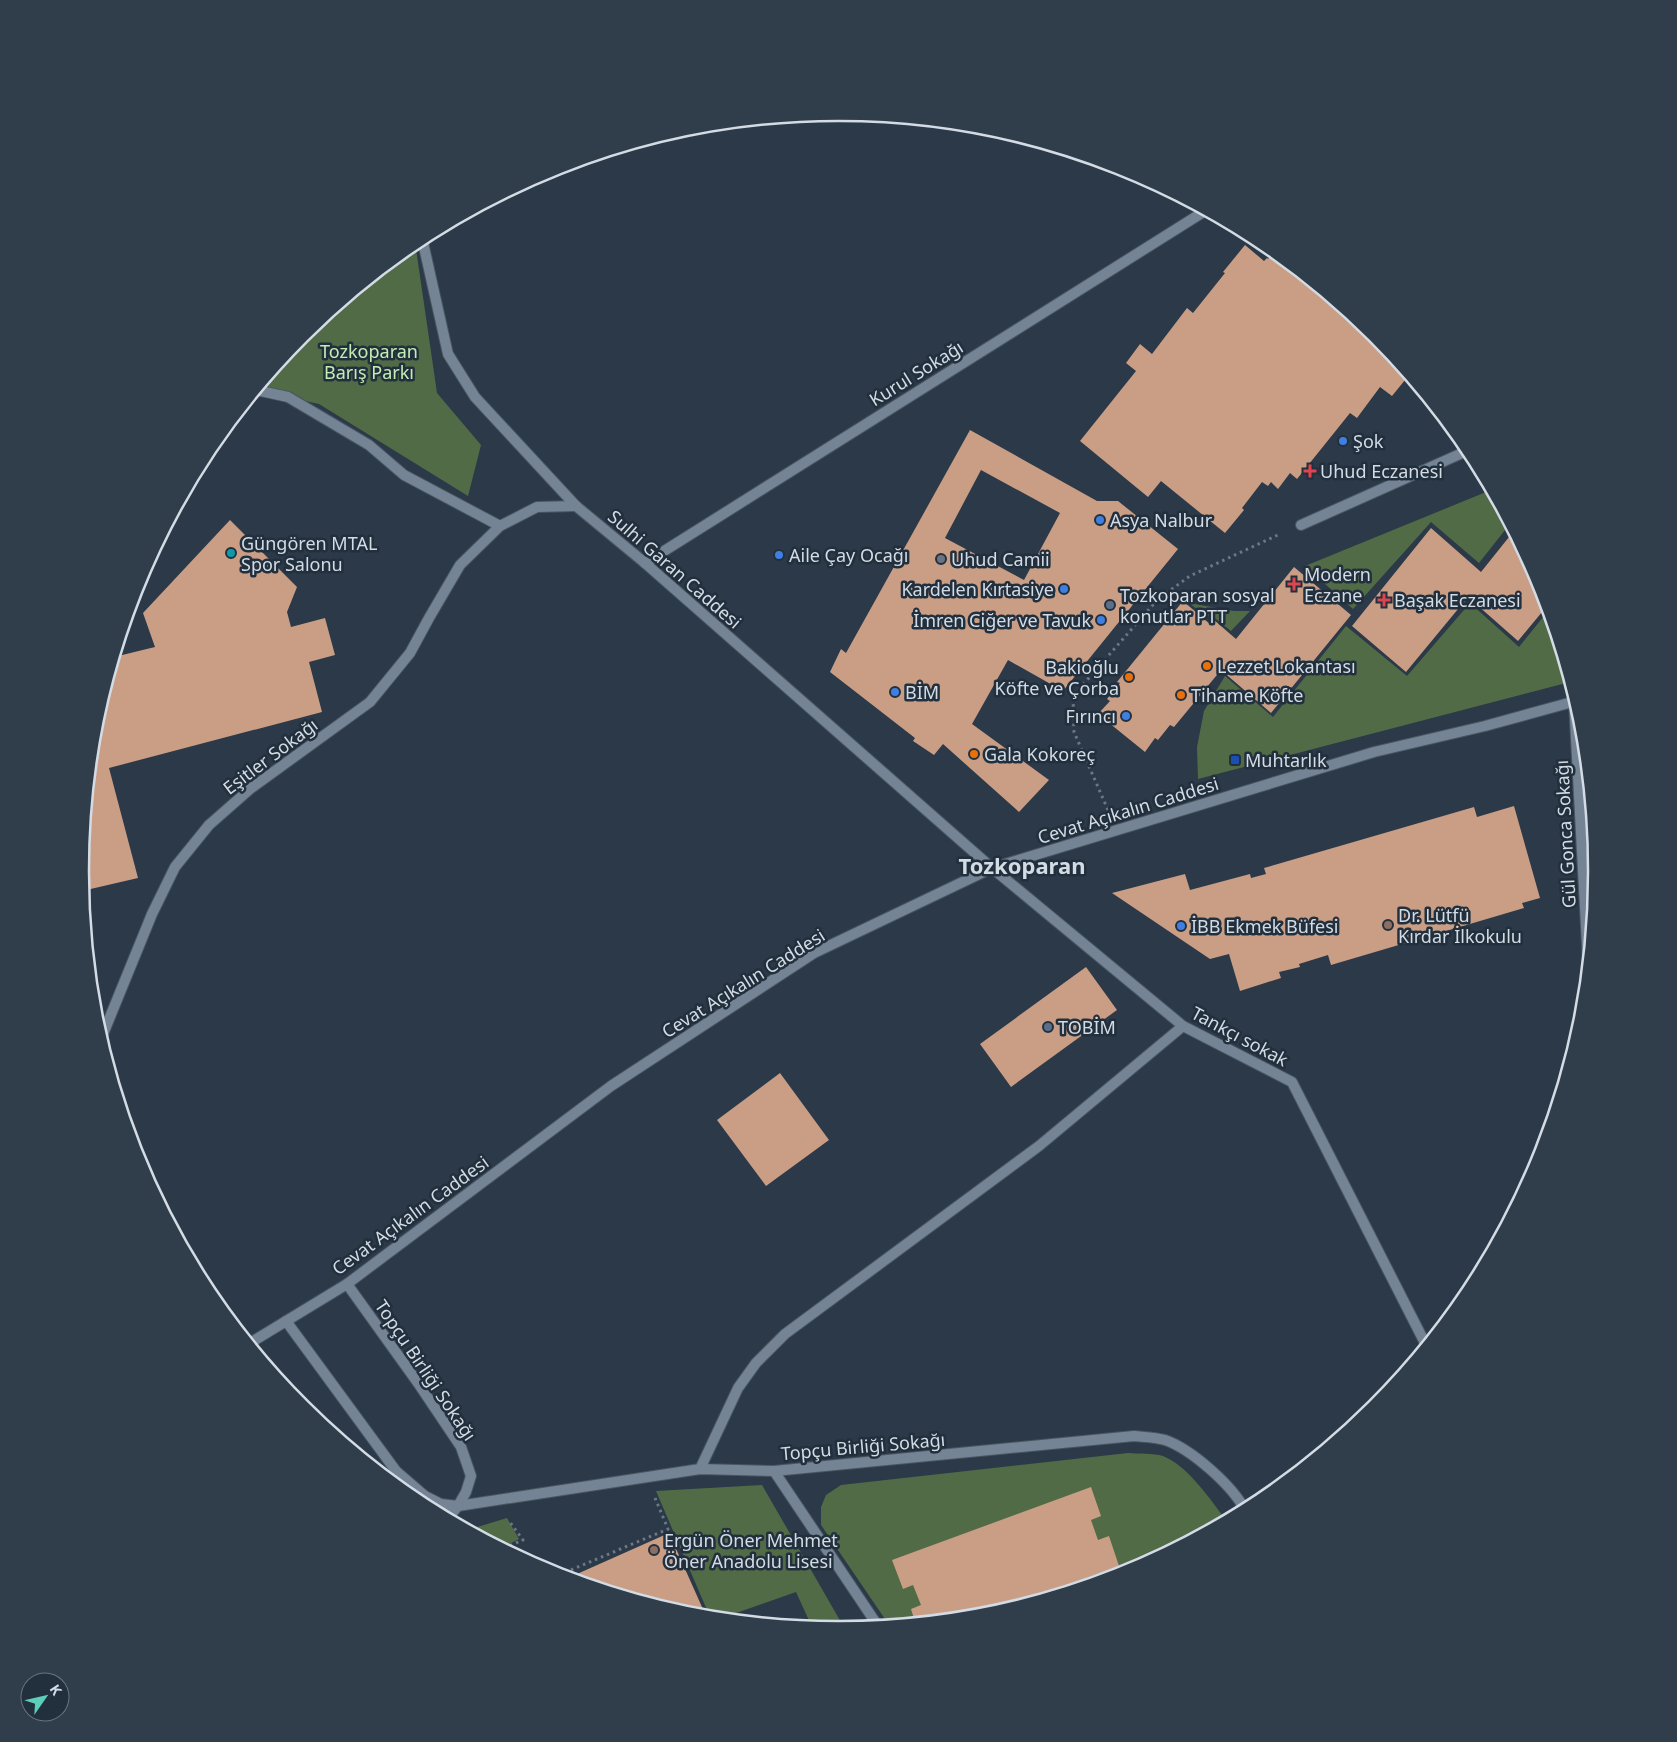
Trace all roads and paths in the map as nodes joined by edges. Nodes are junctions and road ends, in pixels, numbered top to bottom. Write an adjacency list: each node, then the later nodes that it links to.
1 (1199, 215): 8 (street, Kurul Sokağı)
2 (424, 247): 5 (street, Sulhi Garan Caddesi)
3 (263, 392): 7 (street)
4 (1462, 453): 6 (street)
5 (576, 506): 7 (street, Eşitler Sokağı); 8 (street, Sulhi Garan Caddesi)
6 (1301, 525): 11 (path)
7 (500, 526): 15 (street, Eşitler Sokağı)
8 (645, 563): 12 (street, Sulhi Garan Caddesi)
9 (1569, 703): 11 (street, Cevat Açıkalın Caddesi)
10 (1577, 744): 13 (street, Gül Gonca Sokağı)
11 (1116, 830): 12 (street, Cevat Açıkalın Caddesi)
12 (992, 868): 14 (street, Tankçı sokak); 16 (street, Cevat Açıkalın Caddesi)
13 (1586, 928)
14 (1183, 1026): 18 (street, Tankçı sokak); 20 (street)
15 (106, 1028)
16 (346, 1284): 17 (street, Cevat Açıkalın Caddesi); 25 (street, Topçu Birliği Sokağı)
17 (286, 1320): 19 (street, Cevat Açıkalın Caddesi); 22 (street, Topçu Birliği Sokağı)
18 (1423, 1339)
19 (255, 1340)
20 (700, 1469): 21 (street, Topçu Birliği Sokağı); 25 (street, Topçu Birliği Sokağı)
21 (774, 1470): 24 (street, Topçu Birliği Sokağı); 29 (street)
22 (424, 1495)
23 (426, 1497): 25 (street, Topçu Birliği Sokağı)
24 (1241, 1503)
25 (458, 1506): 26 (street, Topçu Birliği Sokağı)
26 (452, 1513)
27 (668, 1529): 28 (path)
28 (570, 1571)
29 (874, 1620)

